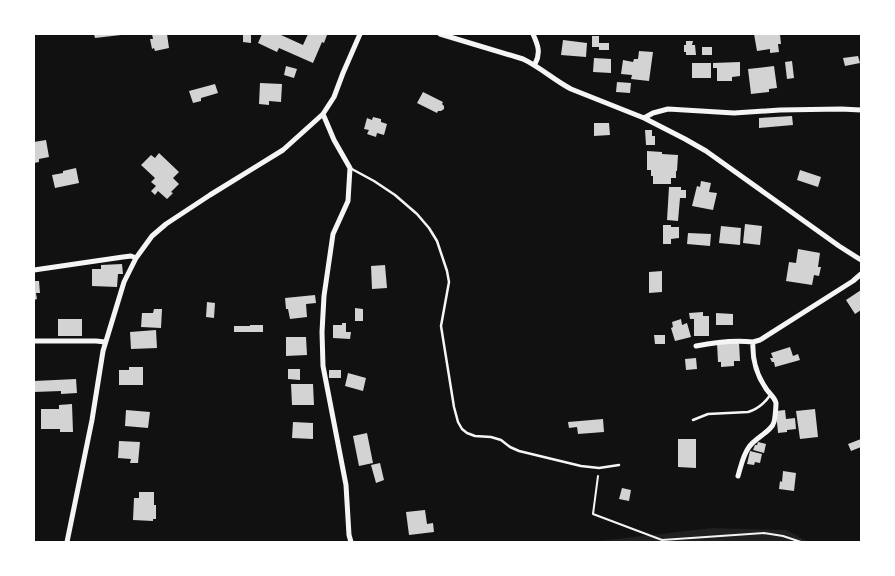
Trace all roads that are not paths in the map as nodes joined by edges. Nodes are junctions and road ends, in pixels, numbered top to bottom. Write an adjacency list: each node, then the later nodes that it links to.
1 (360, 34): 6 (street)
2 (440, 34): 4 (street)
3 (533, 34): 4 (street)
4 (535, 64): 7 (street)
5 (861, 110): 7 (street)
6 (323, 114): 8 (street); 9 (street)
7 (644, 118): 10 (street)
8 (350, 168): 19 (lane); 22 (street)
9 (136, 258): 11 (street); 14 (street)
10 (861, 260)
11 (34, 270)
12 (861, 274): 15 (street)
13 (34, 341): 14 (street)
14 (105, 342): 21 (street)
15 (753, 342): 16 (street); 17 (street)
16 (696, 346)
17 (771, 394): 18 (lane); 20 (street)
18 (693, 420)
19 (619, 465)
20 (738, 476)
21 (67, 542)
22 (351, 542)

